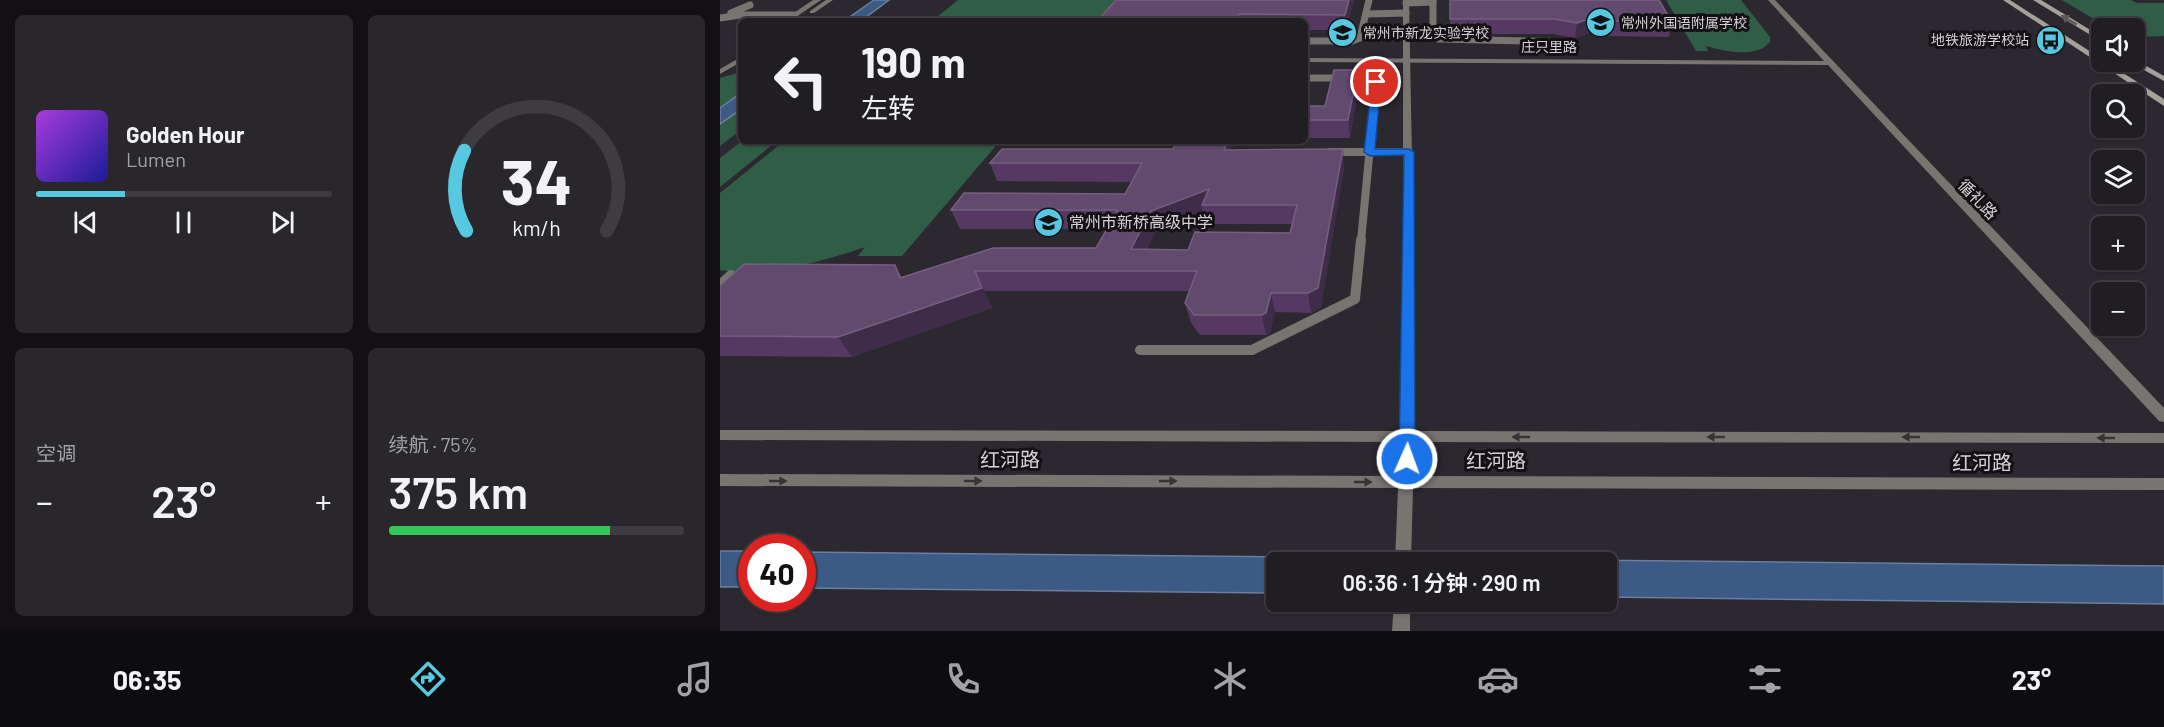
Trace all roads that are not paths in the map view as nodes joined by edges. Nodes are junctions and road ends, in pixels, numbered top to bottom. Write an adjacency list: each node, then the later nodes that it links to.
1 (818, 0): 12 (street)
2 (831, 0): 12 (street)
3 (1369, 0): 10 (lane)
4 (1771, 0): 22 (street, 循礼路)
5 (2006, 0): 27 (main road)
6 (2036, 0): 14 (main road, one-way to 6)
7 (1433, 1): 9 (lane); 16 (lane)
8 (750, 5): 11 (lane)
9 (1406, 5): 10 (lane); 19 (street)
10 (1366, 14): 15 (lane)
11 (720, 18): 12 (lane); 13 (lane)
12 (797, 18)
13 (738, 22)
14 (2091, 33)
15 (1308, 41)
16 (1571, 42)
17 (738, 51): 21 (street)
18 (1308, 60): 19 (street, 庄只里路)
19 (1407, 60): 22 (street, 庄只里路); 30 (street)
20 (738, 61): 24 (street)
21 (720, 63)
22 (1828, 63): 34 (street, 循礼路)
23 (2145, 68): 26 (main road)
24 (720, 72)
25 (1308, 78): 29 (lane)
26 (2164, 79)
27 (2164, 103)
28 (1324, 152): 29 (lane)
29 (1370, 152): 30 (lane); 33 (lane)
30 (1409, 152): 36 (street)
31 (731, 275): 32 (lane)
32 (720, 285)
33 (1140, 350)
34 (2164, 417)
35 (720, 435): 36 (street, 红河路)
36 (1408, 437): 37 (street, 红河路, one-way to 36); 39 (street)
37 (2164, 438)
38 (720, 480): 39 (street, 红河路, one-way to 39)
39 (1406, 482): 40 (street, 红河路); 41 (street)
40 (2164, 484)
41 (1403, 552)
42 (1402, 612): 43 (street)
43 (1401, 631)

